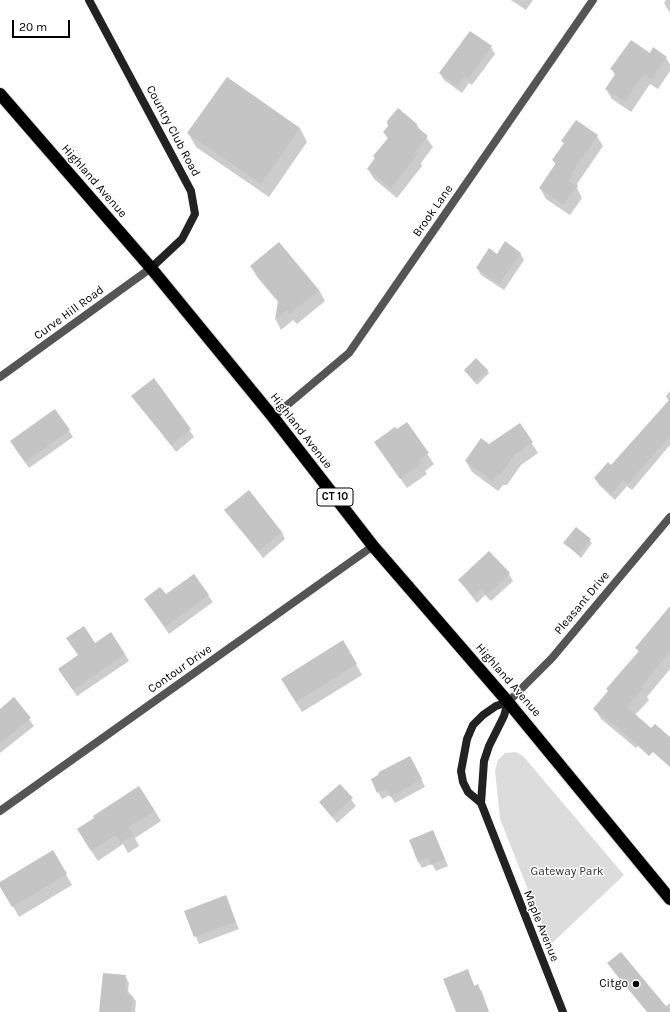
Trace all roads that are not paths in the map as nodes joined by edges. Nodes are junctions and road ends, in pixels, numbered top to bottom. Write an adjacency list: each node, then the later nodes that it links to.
1 (89, 0): 4 (street, Country Club Road)
2 (593, 0): 6 (street, Brook Lane)
3 (0, 94): 4 (highway, Highland Avenue / CT 10)
4 (151, 268): 5 (street, Curve Hill Road); 6 (highway, Highland Avenue / CT 10)
5 (0, 377)
6 (273, 417): 8 (highway, Highland Avenue / CT 10)
7 (670, 517): 9 (street, Pleasant Drive)
8 (373, 546): 9 (highway, Highland Avenue / CT 10); 11 (street, Contour Drive)
9 (508, 702): 10 (street, Maple Avenue); 10 (street, Maple Avenue); 12 (highway, Highland Avenue / CT 10)
10 (481, 803): 13 (street, Maple Avenue)
11 (0, 811)
12 (670, 899)
13 (563, 1012)

